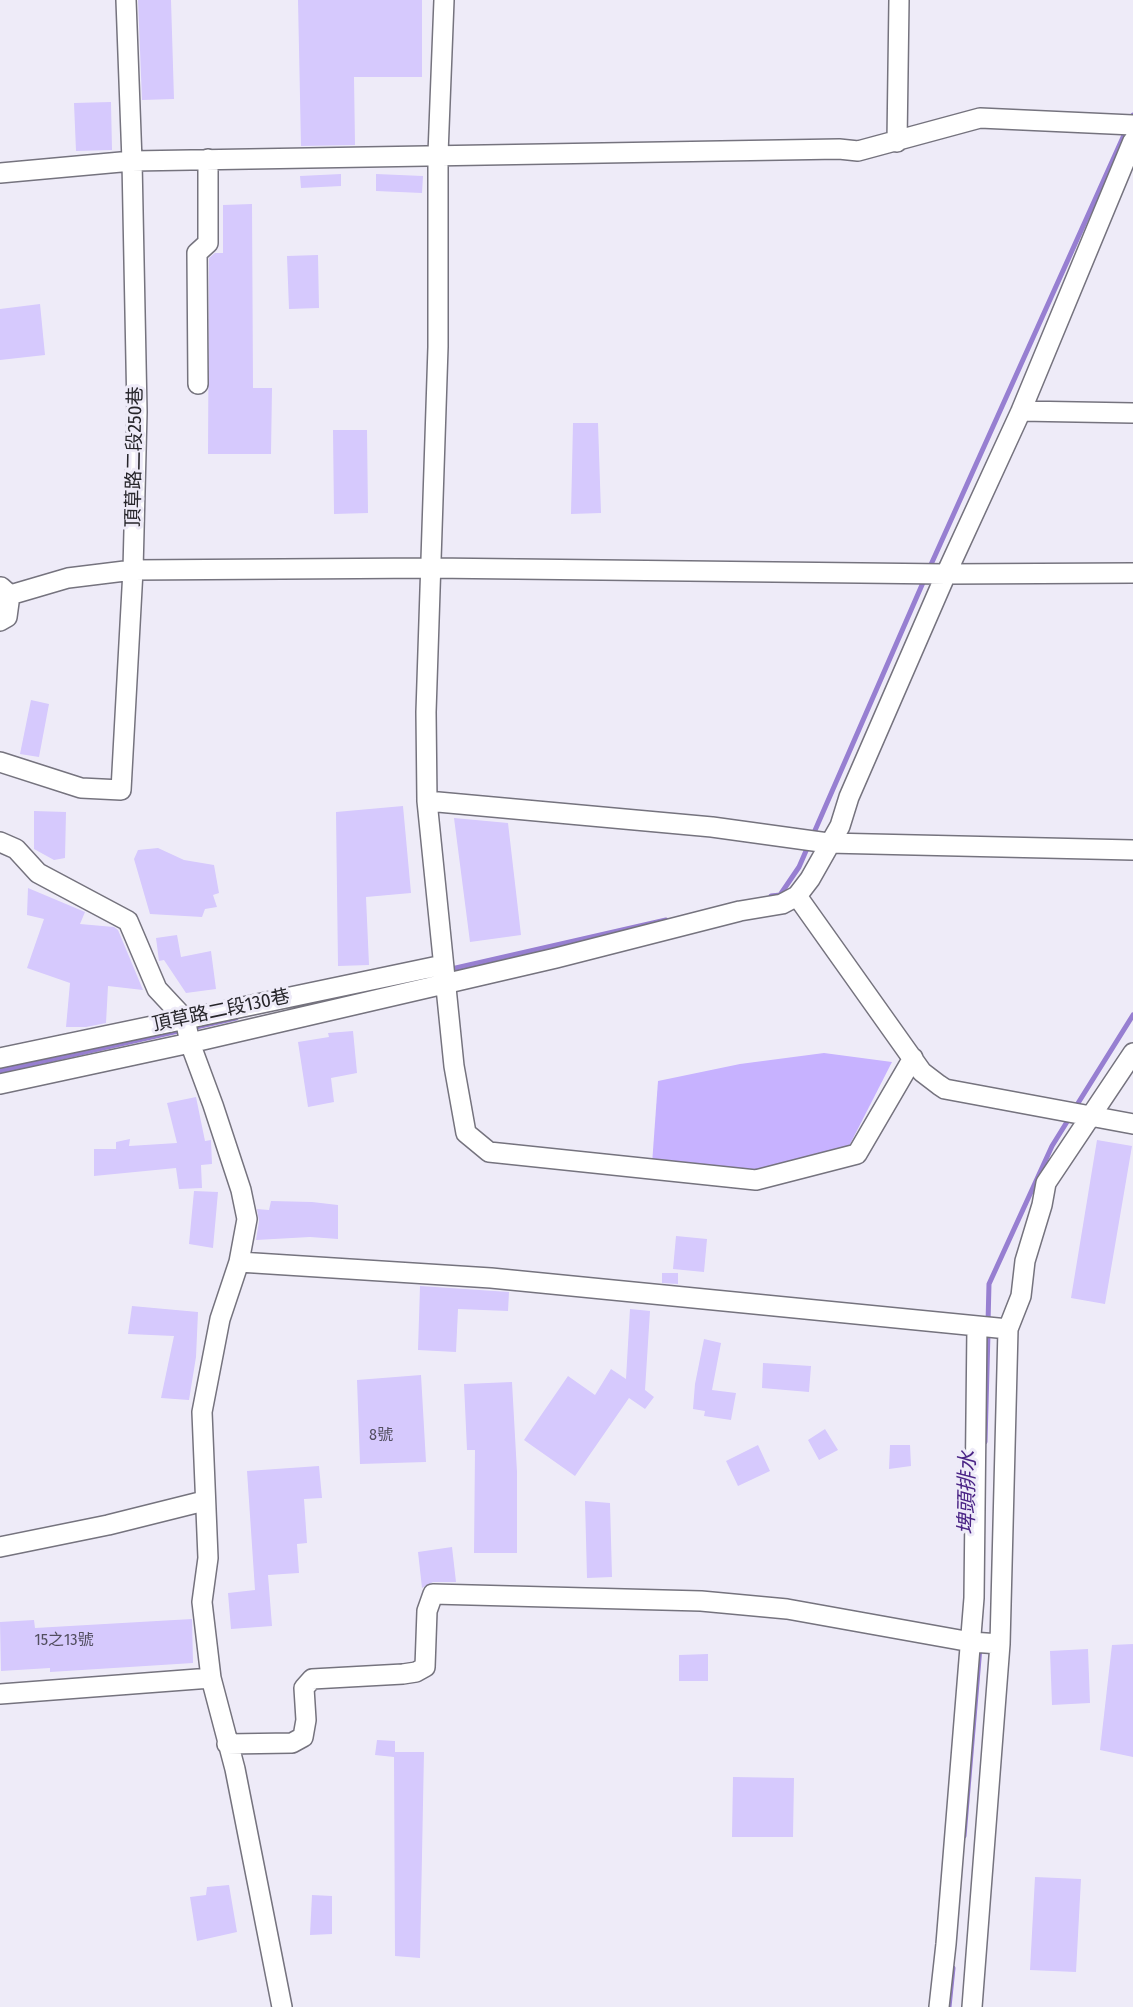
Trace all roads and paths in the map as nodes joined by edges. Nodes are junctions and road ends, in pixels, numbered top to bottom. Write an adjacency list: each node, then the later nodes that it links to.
1 (126, 0): 9 (street, 頂草路二段250巷)
2 (444, 0): 7 (street)
3 (899, 0): 6 (street)
4 (1133, 125): 6 (street)
5 (1133, 141): 12 (street)
6 (897, 142): 7 (street)
7 (438, 154): 8 (street); 14 (street)
8 (208, 159): 9 (street); 11 (street)
9 (132, 161): 10 (street); 15 (street, 頂草路二段250巷)
10 (0, 173)
11 (198, 384)
12 (1021, 411): 13 (street); 17 (street)
13 (1133, 413)
14 (431, 568): 15 (street); 17 (street); 21 (street)
15 (133, 570): 18 (street); 20 (street, 頂草路二段250巷)
16 (1133, 573): 17 (street)
17 (946, 574): 23 (street)
18 (5, 591): 19 (street)
19 (0, 621)
20 (0, 762)
21 (427, 801): 23 (street); 26 (street)
22 (0, 842): 27 (street)
23 (828, 843): 24 (street); 25 (street)
24 (1133, 850)
25 (797, 896): 26 (street); 31 (street)
26 (444, 973): 27 (street, 頂草路二段130巷); 28 (street); 31 (street)
27 (185, 1020): 28 (street); 30 (street, 頂草路二段130巷)
28 (190, 1043): 32 (street); 35 (street)
29 (1133, 1053): 33 (street)
30 (0, 1058)
31 (914, 1058): 33 (street)
32 (0, 1084)
33 (1091, 1116): 34 (street); 37 (street)
34 (1133, 1124)
35 (239, 1262): 36 (street); 38 (street)
36 (977, 1326): 37 (street); 40 (street)
37 (1008, 1329): 41 (street)
38 (204, 1501): 39 (street); 42 (street)
39 (0, 1547)
40 (971, 1642): 41 (street); 44 (street); 46 (street)
41 (1000, 1644): 47 (street)
42 (211, 1678): 43 (street); 44 (street)
43 (0, 1694)
44 (227, 1744): 45 (street)
45 (282, 2007)
46 (939, 2007)
47 (972, 2007)

